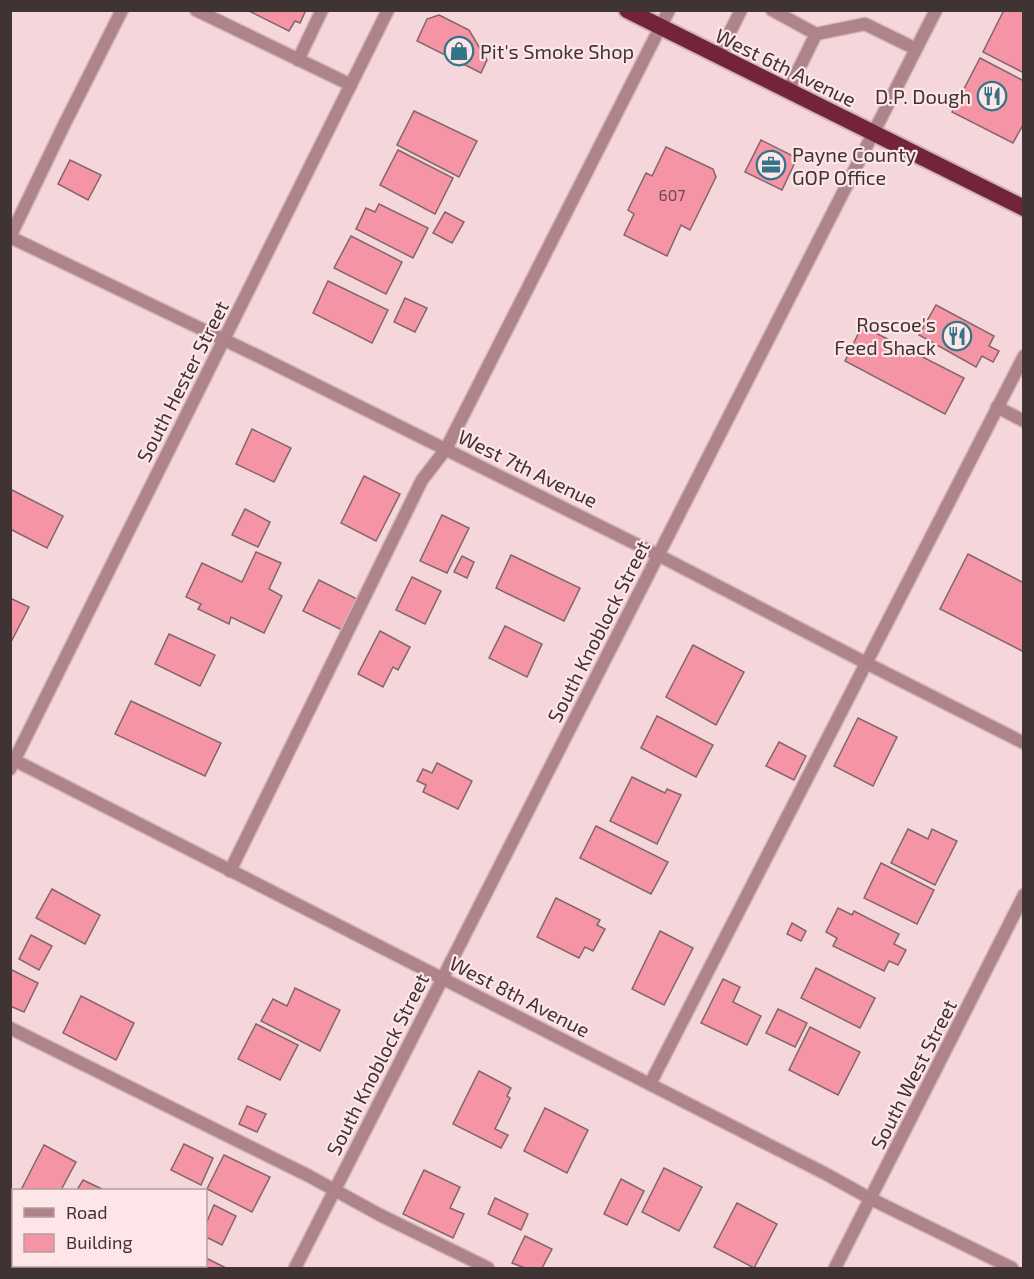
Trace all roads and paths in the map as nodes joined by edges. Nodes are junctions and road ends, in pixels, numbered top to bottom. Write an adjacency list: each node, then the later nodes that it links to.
1 (122, 10): 19 (street)
2 (196, 10): 14 (street)
3 (322, 10): 14 (street)
4 (388, 10): 15 (street, South Hester Street)
5 (627, 10): 10 (highway, West 6th Avenue)
6 (669, 10): 10 (street)
7 (741, 10): 13 (street)
8 (772, 10): 11 (street)
9 (936, 10): 12 (street, South Knoblock Street)
10 (660, 27): 13 (highway, West 6th Avenue); 24 (street)
11 (816, 34): 12 (street); 16 (street)
12 (916, 49): 17 (street, South Knoblock Street)
13 (718, 56): 16 (highway, West 6th Avenue)
14 (298, 60): 15 (street)
15 (351, 85): 20 (street, South Hester Street)
16 (788, 91): 17 (highway, West 6th Avenue)
17 (873, 133): 18 (highway, West 6th Avenue); 25 (street, South Knoblock Street)
18 (1023, 207)
19 (11, 237): 20 (street, West 7th Avenue)
20 (224, 340): 24 (street, West 7th Avenue); 28 (street, South Hester Street)
21 (1023, 356): 22 (street)
22 (997, 407): 23 (street); 26 (street)
23 (1023, 421)
24 (446, 449): 25 (street, West 7th Avenue); 29 (street)
25 (658, 555): 26 (street, West 7th Avenue); 31 (street, South Knoblock Street)
26 (866, 663): 27 (street, West 7th Avenue); 33 (street)
27 (1023, 743)
28 (12, 763): 29 (street, West 8th Avenue)
29 (230, 871): 31 (street, West 8th Avenue)
30 (1023, 895): 35 (street, South West Street)
31 (442, 979): 33 (street, West 8th Avenue); 34 (street, South Knoblock Street)
32 (10, 1028): 34 (street)
33 (650, 1084): 35 (street, West 8th Avenue)
34 (335, 1190): 36 (street, South Knoblock Street); 37 (street)
35 (871, 1198): 38 (street, South West Street); 39 (street, West 8th Avenue)
36 (295, 1269)
37 (488, 1269)
38 (835, 1269)
39 (1012, 1269)

